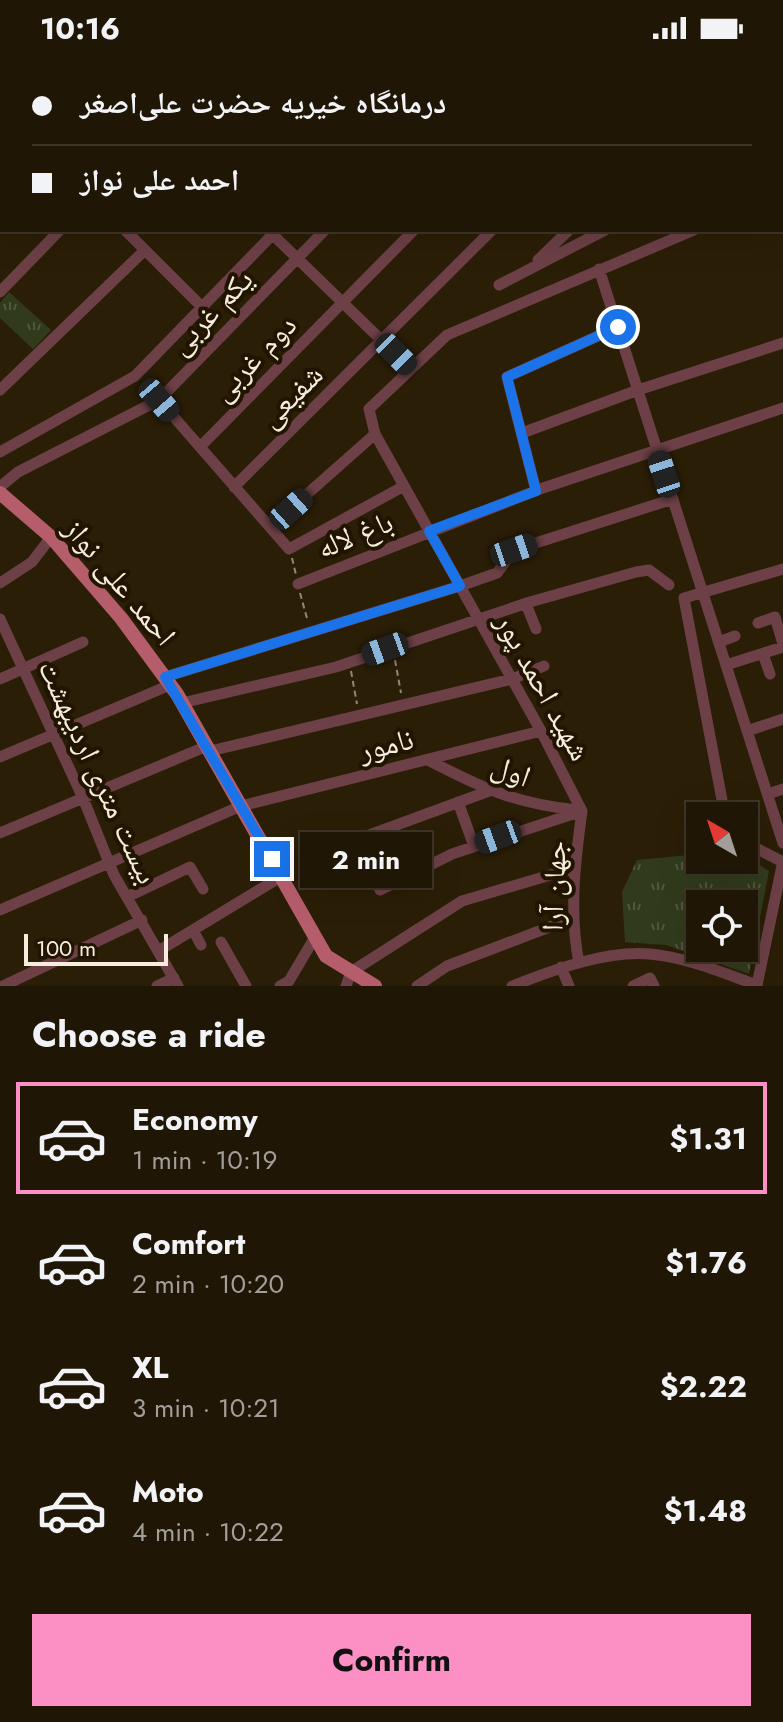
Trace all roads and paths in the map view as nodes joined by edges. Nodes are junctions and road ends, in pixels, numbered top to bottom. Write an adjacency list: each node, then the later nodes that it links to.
1 (58, 232): 17 (street)
2 (127, 232): 12 (street)
3 (273, 232): 13 (street); 19 (street)
4 (323, 232): 13 (street, یکم غربی)
5 (412, 232): 18 (street, دوم غربی)
6 (490, 232): 21 (street, شفیعی)
7 (567, 232): 14 (street)
8 (601, 232): 14 (street)
9 (653, 232): 11 (street)
10 (689, 232): 11 (street)
11 (659, 244): 15 (street)
12 (145, 250): 19 (street); 24 (street)
13 (297, 258): 18 (street); 26 (street, یکم غربی)
14 (529, 268): 16 (street)
15 (599, 269): 20 (street); 23 (street)
16 (499, 285)
17 (0, 292)
18 (342, 302): 21 (street); 30 (street, دوم غربی)
19 (202, 307): 32 (street)
20 (618, 327): 25 (street); 28 (street)
21 (382, 340): 23 (street); 35 (street, شفیعی)
22 (783, 343): 25 (street)
23 (410, 368): 29 (street, شهید احمد پور)
24 (0, 390)
25 (638, 390): 28 (street); 31 (street)
26 (159, 400): 30 (street); 34 (street, یکم غربی)
27 (783, 408): 31 (street, باغ لاله)
28 (522, 433): 36 (street)
29 (375, 434): 33 (street, شهید احمد پور); 39 (street)
30 (200, 447): 35 (street)
31 (656, 448): 36 (street, باغ لاله); 38 (street)
32 (0, 452)
33 (404, 486): 39 (street); 40 (street, شهید احمد پور)
34 (0, 487)
35 (234, 487): 39 (street)
36 (536, 491): 40 (street, باغ لاله)
37 (0, 493): 41 (main road, احمد علی نواز)
38 (673, 499): 46 (street); 47 (street)
39 (270, 527)
40 (429, 531): 44 (street, باغ لاله); 46 (street, شهید احمد پور)
41 (51, 537): 43 (street); 66 (main road, احمد علی نواز)
42 (783, 569): 47 (street)
43 (0, 583)
44 (298, 584)
45 (669, 585): 48 (street)
46 (460, 586): 50 (street, شهید احمد پور); 66 (street)
47 (704, 593): 55 (street); 82 (street)
48 (526, 604): 50 (street); 52 (street)
49 (0, 619): 62 (street, بیست متری اردیبهشت)
50 (480, 621): 57 (street); 65 (street, شهید احمد پور)
51 (758, 623): 56 (street)
52 (536, 629)
53 (735, 636): 55 (street)
54 (83, 642): 62 (street)
55 (719, 642): 60 (street)
56 (783, 646): 58 (street)
57 (392, 647): 59 (street); 68 (path)
58 (763, 654): 60 (street); 63 (street)
59 (350, 662): 67 (street); 69 (path)
60 (726, 665): 72 (street)
61 (544, 666): 65 (street)
62 (24, 668): 64 (street); 73 (street, بیست متری اردیبهشت)
63 (770, 674)
64 (0, 679)
65 (512, 679): 68 (street); 71 (street, شهید احمد پور)
66 (168, 681): 67 (main road, احمد علی نواز); 73 (street)
67 (182, 703): 74 (main road, احمد علی نواز)
68 (403, 705): 69 (street)
69 (360, 715): 74 (street)
70 (783, 719): 72 (street)
71 (541, 731): 76 (street, نامور); 84 (street, شهید احمد پور)
72 (747, 731): 79 (street)
73 (54, 734): 75 (street); 80 (street, بیست متری اردیبهشت)
74 (208, 749): 80 (street); 83 (main road, احمد علی نواز)
75 (0, 757)
76 (428, 760): 78 (street, اول); 83 (street, نامور)
77 (783, 789): 79 (street)
78 (489, 791): 81 (street); 84 (street, اول)
79 (768, 794): 87 (street)
80 (83, 798): 85 (street); 91 (street, بیست متری اردیبهشت)
81 (458, 802): 86 (street); 88 (street)
82 (722, 802)
83 (241, 806): 91 (street, نامور); 93 (main road, احمد علی نواز)
84 (582, 811): 88 (street); 92 (street, جهان آرا)
85 (0, 833)
86 (353, 841)
87 (783, 843)
88 (474, 846): 95 (street)
89 (758, 849): 90 (street)
90 (783, 861): 111 (street)
91 (109, 863): 96 (street, بیست متری اردیبهشت); 97 (street, نامور)
92 (574, 868): 98 (street, جهان آرا); 107 (street)
93 (282, 876): 100 (street); 101 (main road, احمد علی نواز)
94 (203, 889): 96 (street)
95 (380, 890)
96 (127, 897): 99 (street, بیست متری اردیبهشت)
97 (0, 910)
98 (573, 918): 105 (street, جهان آرا); 116 (street)
99 (142, 920): 104 (street, بیست متری اردیبهشت); 112 (street)
100 (193, 930): 103 (street); 104 (street)
101 (315, 937): 107 (main road, احمد علی نواز); 110 (street)
102 (221, 942): 114 (street)
103 (201, 945)
104 (160, 950): 108 (street, بیست متری اردیبهشت)
105 (579, 963): 106 (street); 111 (street)
106 (561, 967): 117 (street); 118 (street)
107 (349, 979): 115 (main road, احمد علی نواز)
108 (176, 982): 113 (street)
109 (652, 982): 119 (street)
110 (287, 984)
111 (757, 985)
112 (3, 986)
113 (157, 986)
114 (246, 986)
115 (375, 986)
116 (417, 986)
117 (512, 986)
118 (569, 986)
119 (633, 986)

